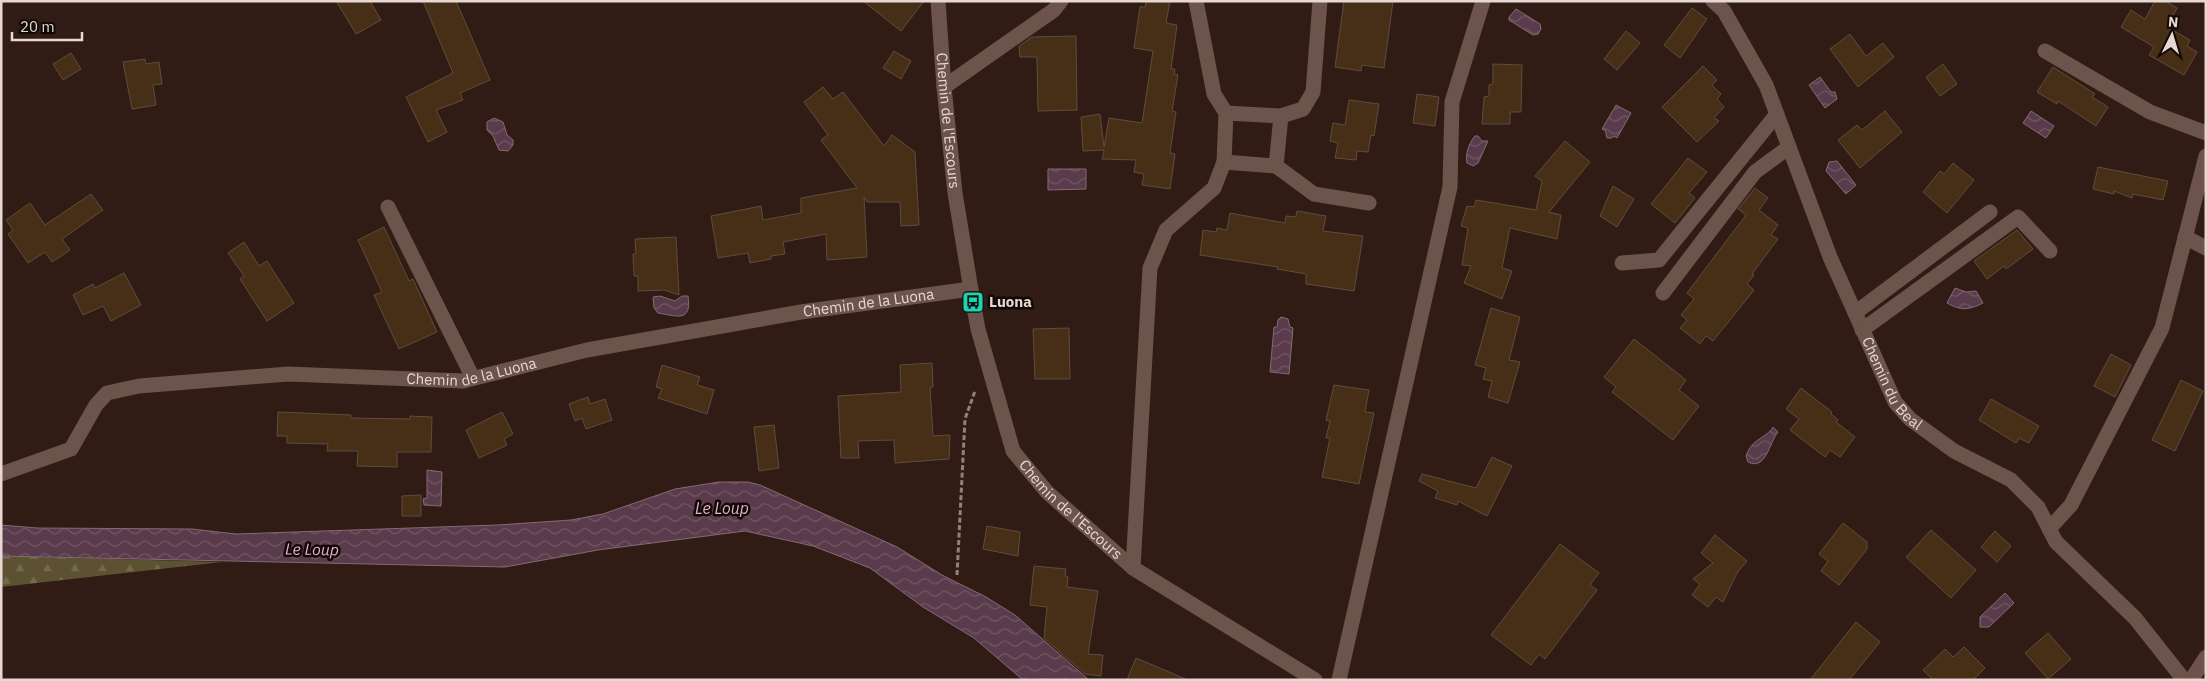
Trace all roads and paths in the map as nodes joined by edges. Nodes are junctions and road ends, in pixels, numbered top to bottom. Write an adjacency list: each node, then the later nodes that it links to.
1 (938, 1): 8 (street, Chemin de l'Escours)
2 (1061, 1): 8 (street)
3 (1196, 1): 9 (street)
4 (1320, 1): 11 (street)
5 (1483, 1): 36 (street)
6 (1713, 1): 10 (street, Chemin du Beal)
7 (2045, 51): 12 (street)
8 (944, 87): 24 (street, Chemin de l'Escours)
9 (1226, 113): 11 (street); 15 (street)
10 (1777, 114): 13 (street, Chemin du Beal); 23 (street)
11 (1281, 116): 16 (street)
12 (2206, 133)
13 (1789, 147): 25 (street); 26 (street, Chemin du Beal)
14 (2206, 156): 20 (street)
15 (1224, 162): 16 (street); 32 (street)
16 (1276, 166): 17 (street)
17 (1369, 203)
18 (388, 208): 29 (street)
19 (1990, 212): 26 (street)
20 (2185, 236): 21 (street); 31 (street)
21 (2206, 248)
22 (2050, 251): 27 (street)
23 (1622, 263)
24 (971, 289): 28 (street, Chemin de l'Escours); 29 (street, Chemin de la Luona)
25 (1663, 293)
26 (1855, 313): 27 (street, Chemin du Beal)
27 (1862, 330): 31 (street, Chemin du Beal)
28 (986, 357): 32 (street, Chemin de l'Escours); 33 (path)
29 (473, 378): 30 (street, Chemin de la Luona)
30 (1, 474)
31 (2049, 529): 37 (street, Chemin du Beal)
32 (1133, 568): 35 (street, Chemin de l'Escours)
33 (957, 575)
34 (2206, 657): 38 (street)
35 (1315, 680)
36 (1339, 680)
37 (2184, 680)
38 (2191, 680)

